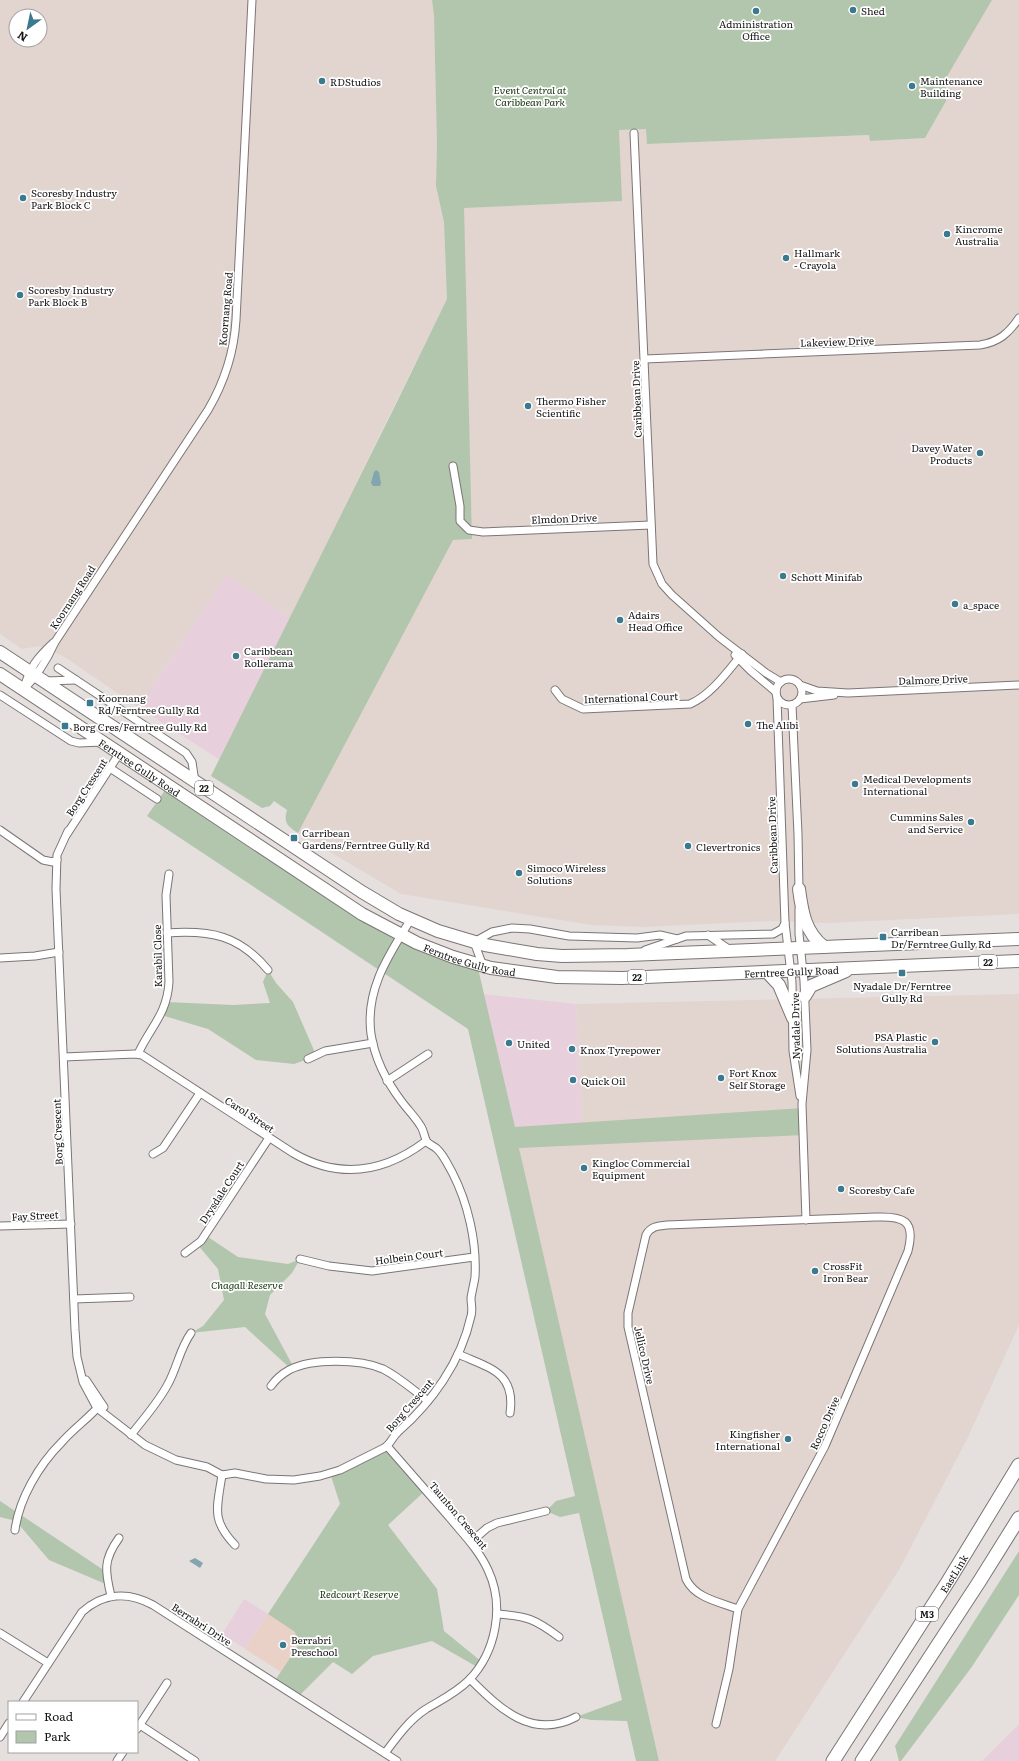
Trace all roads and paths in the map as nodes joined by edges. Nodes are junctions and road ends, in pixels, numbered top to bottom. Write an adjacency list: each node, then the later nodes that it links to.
1 (252, 0): 11 (street, Koornang Road)
2 (634, 133): 4 (street, Caribbean Drive)
3 (1019, 318): 4 (street, Lakeview Drive)
4 (645, 359): 6 (street, Caribbean Drive)
5 (453, 466): 6 (street, Elmdon Drive)
6 (651, 524): 8 (street, Caribbean Drive)
7 (0, 652): 11 (main road, Ferntree Gully Road / 22)
8 (740, 656): 13 (street, Caribbean Drive); 17 (street, International Court); 20 (street, Caribbean Drive)
9 (58, 668): 12 (street)
10 (0, 674): 16 (main road, Ferntree Gully Road / 22)
11 (37, 676): 12 (street); 16 (street, Koornang Road); 26 (main road, Ferntree Gully Road / 22)
12 (78, 680): 26 (street)
13 (781, 682): 14 (street); 20 (street)
14 (800, 685): 18 (street, Dalmore Drive); 21 (street)
15 (1019, 686): 18 (street, Dalmore Drive)
16 (23, 690): 23 (main road, Ferntree Gully Road / 22)
17 (555, 690)
18 (848, 693): 21 (street, Dalmore Drive)
19 (0, 695): 23 (street)
20 (777, 695): 22 (street); 33 (street, Caribbean Drive)
21 (800, 699): 22 (street)
22 (792, 705): 31 (street)
23 (102, 742): 24 (main road, Ferntree Gully Road / 22)
24 (120, 754): 25 (street, Borg Crescent); 36 (main road, Ferntree Gully Road / 22)
25 (110, 768): 27 (street); 29 (street, Borg Crescent)
26 (195, 782): 32 (main road, Ferntree Gully Road / 22)
27 (157, 799)
28 (0, 830): 29 (street)
29 (54, 860): 44 (street, Borg Crescent)
30 (169, 874): 34 (street, Karabil Close)
31 (799, 889): 40 (main road); 41 (street)
32 (411, 919): 36 (street, Borg Crescent); 39 (main road, Ferntree Gully Road / 22)
33 (785, 923): 35 (street); 42 (street, Caribbean Drive)
34 (167, 933): 50 (street); 57 (street, Karabil Close)
35 (708, 935): 37 (street); 43 (street)
36 (401, 936): 48 (main road, Ferntree Gully Road / 22); 56 (street, Borg Crescent)
37 (677, 939): 39 (street); 45 (street)
38 (1019, 939): 40 (main road, Ferntree Gully Road / 22)
39 (474, 942): 45 (main road, Ferntree Gully Road / 22); 48 (street)
40 (824, 947): 41 (main road, Ferntree Gully Road / 22)
41 (801, 948): 42 (main road, Ferntree Gully Road / 22); 51 (street, Nyadale Drive)
42 (788, 949): 43 (main road, Ferntree Gully Road / 22); 52 (street, Caribbean Drive)
43 (732, 952): 45 (main road, Ferntree Gully Road / 22)
44 (59, 955): 46 (street); 59 (street, Borg Crescent)
45 (628, 955)
46 (0, 958)
47 (1019, 961): 49 (main road, Ferntree Gully Road / 22)
48 (483, 966): 53 (main road, Ferntree Gully Road / 22)
49 (855, 968): 51 (main road, Ferntree Gully Road / 22); 54 (main road)
50 (268, 970)
51 (804, 970): 52 (main road, Ferntree Gully Road / 22); 54 (street, Nyadale Drive)
52 (791, 971): 53 (main road, Ferntree Gully Road / 22); 55 (street, Nyadale Drive)
53 (767, 972): 55 (main road)
54 (805, 996): 63 (street, Nyadale Drive)
55 (794, 1018): 63 (street, Nyadale Drive)
56 (372, 1043): 60 (street); 61 (street, Borg Crescent)
57 (138, 1054): 59 (street); 62 (street, Carol Street)
58 (428, 1054): 61 (street)
59 (64, 1057): 68 (street, Borg Crescent)
60 (308, 1059)
61 (387, 1081): 65 (street, Borg Crescent)
62 (200, 1092): 64 (street, Carol Street); 66 (street)
63 (802, 1104): 67 (street, Nyadale Drive)
64 (269, 1138): 65 (street, Carol Street); 70 (street, Drysdale Court)
65 (426, 1141): 71 (street, Borg Crescent)
66 (153, 1154)
67 (806, 1220): 92 (street, Rocco Drive); 92 (street, Jellico Drive)
68 (71, 1224): 69 (street, Fay Street); 74 (street, Borg Crescent)
69 (0, 1226)
70 (185, 1252)
71 (474, 1257): 72 (street, Holbein Court); 76 (street, Borg Crescent)
72 (300, 1259)
73 (130, 1297): 74 (street)
74 (74, 1299): 79 (street, Borg Crescent)
75 (191, 1334): 81 (street)
76 (458, 1354): 78 (street, Borg Crescent); 80 (street)
77 (271, 1386): 78 (street)
78 (428, 1401): 82 (street, Borg Crescent)
79 (99, 1406): 81 (street, Borg Crescent); 87 (street)
80 (510, 1413)
81 (131, 1434): 84 (street, Borg Crescent)
82 (388, 1446): 84 (street, Borg Crescent); 89 (street, Taunton Crescent)
83 (1019, 1465): 108 (highway, EastLink / M3)
84 (222, 1475): 90 (street)
85 (546, 1511): 89 (street)
86 (1019, 1519): 109 (highway, M3)
87 (15, 1530)
88 (119, 1538): 91 (street)
89 (471, 1542): 93 (street, Taunton Crescent)
90 (236, 1546)
91 (111, 1596): 96 (street, Berrabri Drive); 105 (street, Berrabri Drive)
92 (738, 1609): 102 (street, Rocco Drive)
93 (497, 1614): 95 (street); 97 (street, Taunton Crescent)
94 (0, 1632): 96 (street)
95 (559, 1638)
96 (48, 1663): 99 (street, Berrabri Drive)
97 (470, 1679): 100 (street); 105 (street, Taunton Crescent)
98 (167, 1683): 103 (street)
99 (24, 1701)
100 (576, 1717)
101 (8, 1724): 104 (street)
102 (716, 1724)
103 (138, 1727): 106 (street)
104 (0, 1736)
105 (385, 1753): 107 (street, Berrabri Drive)
106 (195, 1761)
107 (397, 1761)
108 (833, 1761)
109 (862, 1761)

